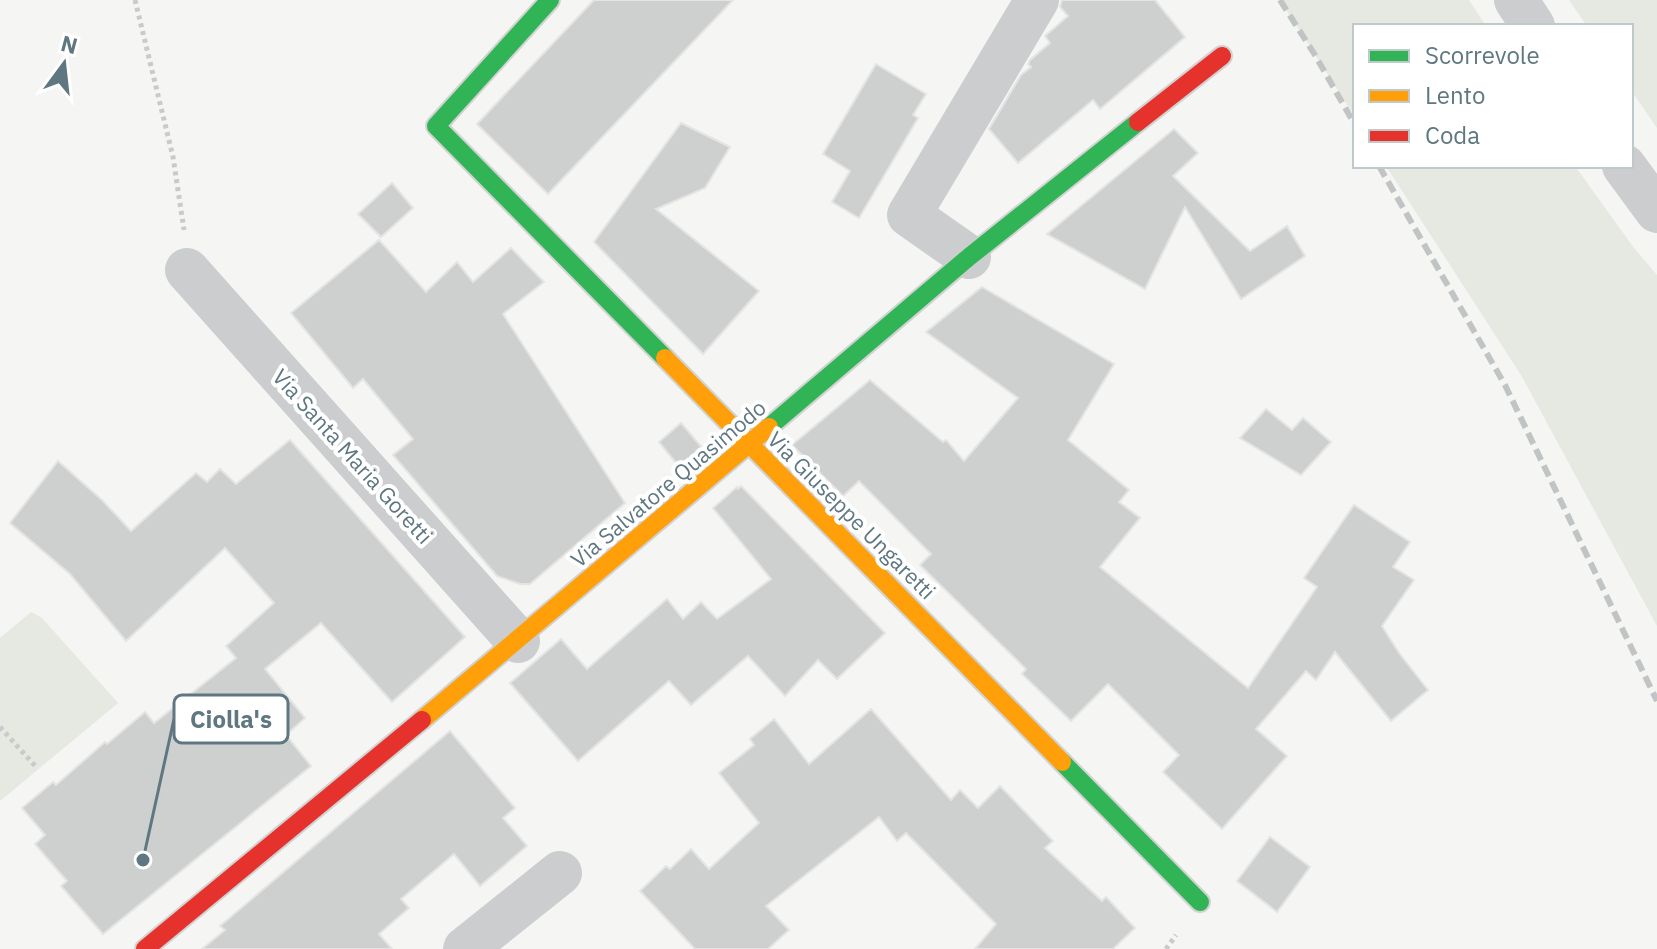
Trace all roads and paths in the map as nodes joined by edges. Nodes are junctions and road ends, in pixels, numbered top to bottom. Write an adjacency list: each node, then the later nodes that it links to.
1 (135, 0): 10 (path)
2 (550, 0): 11 (street, Via Giuseppe Ungaretti)
3 (1037, 0): 9 (street)
4 (1516, 0): 5 (street)
5 (1532, 24)
6 (1222, 56): 9 (street, Via Salvatore Quasimodo)
7 (1625, 168): 8 (street)
8 (1657, 211)
9 (969, 257): 11 (street, Via Salvatore Quasimodo)
10 (187, 270): 12 (street, Via Santa Maria Goretti)
11 (750, 446): 12 (street, Via Salvatore Quasimodo); 16 (street, Via Giuseppe Ungaretti)
12 (518, 641): 17 (street, Via Salvatore Quasimodo)
13 (0, 727): 14 (path)
14 (37, 768)
15 (560, 873): 18 (street)
16 (1200, 902)
17 (145, 949)
18 (465, 949)

